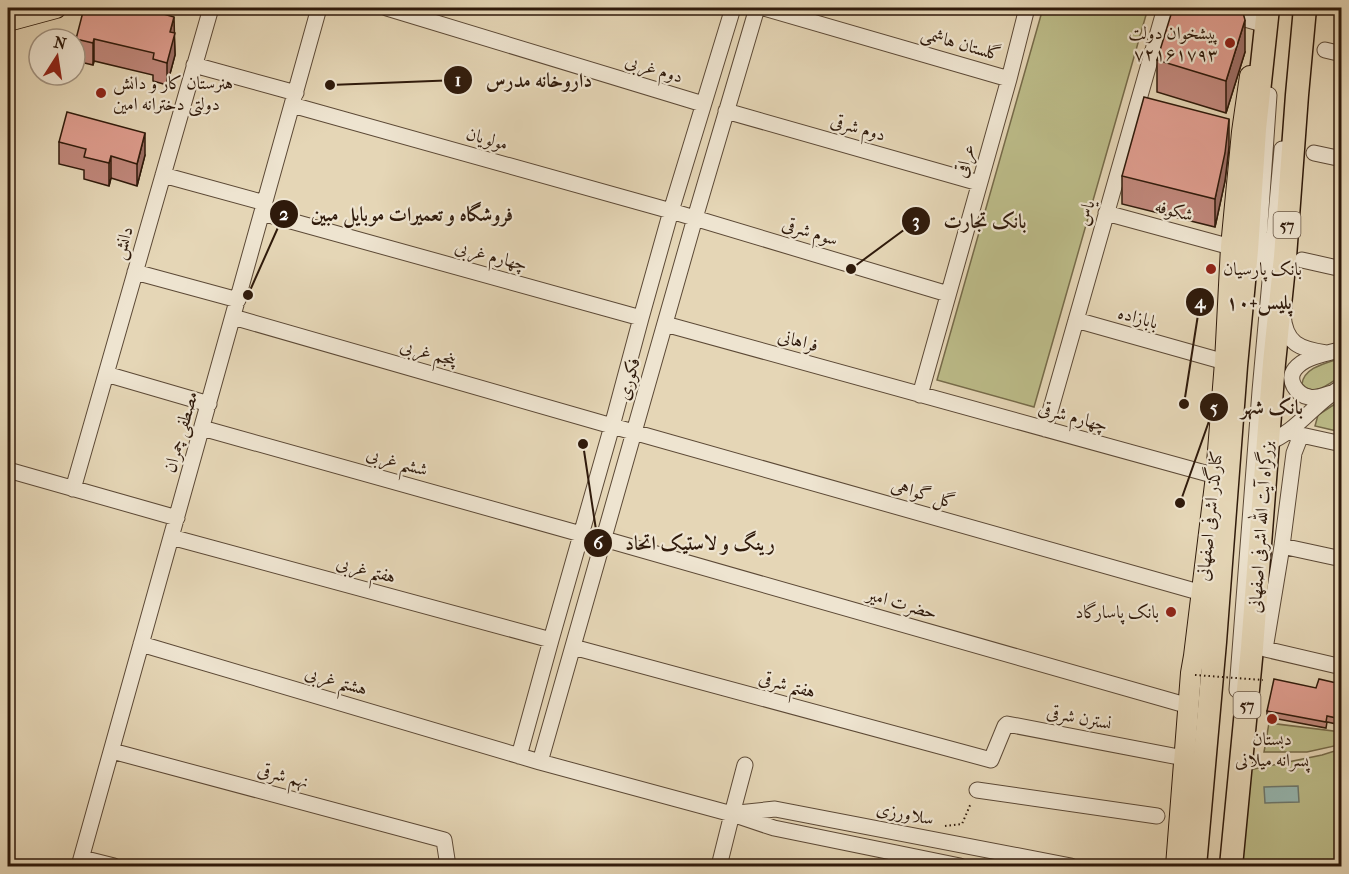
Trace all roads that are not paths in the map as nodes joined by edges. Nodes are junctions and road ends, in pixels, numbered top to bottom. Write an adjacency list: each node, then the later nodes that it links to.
1 (56, 8): 14 (main road)
2 (211, 8): 17 (street, دانش)
3 (319, 8): 19 (street, مصطفی چمران)
4 (387, 8): 20 (street, دوم غربی)
5 (733, 8): 20 (street, فکوری)
6 (757, 8): 21 (street, فکوری)
7 (764, 8): 18 (street, گلستان هاشمی)
8 (1027, 8): 18 (street, عراقی)
9 (1165, 8): 30 (street, یاس)
10 (1207, 8): 13 (street)
11 (1296, 8): 88 (street)
12 (1305, 8): 36 (highway, بزرگراه آیت الله اشرفی اصفهانی / 57)
13 (1267, 15): 23 (main road, کنارگذر اشرفی اصفهانی); 86 (highway, بزرگراه آیت الله اشرفی اصفهانی / 57); 87 (street)
14 (8, 21)
15 (1325, 50): 16 (street)
16 (1341, 54)
17 (194, 65): 19 (street, مولویان); 26 (street, دانش)
18 (1009, 79): 27 (street, عراقی)
19 (294, 99): 28 (street, مصطفی چمران); 29 (street, مولویان)
20 (703, 104): 29 (street, فکوری)
21 (726, 111): 27 (street, دوم شرقی); 31 (street, فکوری)
22 (1223, 129): 23 (street)
23 (1242, 132): 32 (main road, کنارگذر اشرفی اصفهانی)
24 (1314, 153): 25 (street)
25 (1341, 159)
26 (163, 175): 28 (street, چهارم غربی); 35 (street, دانش)
27 (979, 183): 37 (street, عراقی)
28 (263, 208): 38 (street, مصطفی چمران); 40 (street, چهارم غربی)
29 (671, 211): 31 (street, مولویان); 40 (street, فکوری)
30 (1107, 213): 32 (street, شکوفه); 41 (street, یاس)
31 (694, 218): 37 (street, سوم شرقی); 42 (street, فکوری)
32 (1231, 247): 44 (main road, کنارگذر اشرفی اصفهانی)
33 (1302, 260): 34 (street)
34 (1341, 269)
35 (135, 272): 38 (street); 45 (street, دانش)
36 (1281, 290): 43 (street); 53 (highway, بزرگراه آیت الله اشرفی اصفهانی / 57)
37 (948, 294): 47 (street, عراقی)
38 (238, 300): 39 (street, مصطفی چمران)
39 (233, 317): 48 (street, مصطفی چمران); 49 (street, پنجم غربی)
40 (641, 318): 49 (street, فکوری)
41 (1076, 320): 44 (street, بابازاده); 51 (street, یاس)
42 (665, 324): 47 (street, فراهانی); 52 (street, فکوری)
43 (1335, 351): 46 (street)
44 (1225, 362): 56 (main road, کنارگذر اشرفی اصفهانی)
45 (106, 374): 48 (street); 57 (street, دانش)
46 (1336, 390): 53 (street)
47 (920, 395): 51 (street, چهارم شرقی)
48 (209, 404): 50 (street, مصطفی چمران)
49 (612, 426): 52 (street, پنجم غربی); 59 (street, فکوری)
50 (202, 428): 58 (street, مصطفی چمران); 59 (street, ششم غربی)
51 (1045, 429): 56 (street, چهارم شرقی)
52 (634, 432): 61 (street, فکوری); 64 (street, گل گواهی)
53 (1285, 436): 54 (street); 62 (street); 89 (highway, بزرگراه آیت الله اشرفی اصفهانی / 57)
54 (1341, 444)
55 (8, 470): 57 (street)
56 (1216, 476): 64 (main road, کنارگذر اشرفی اصفهانی)
57 (73, 489): 58 (street)
58 (177, 518): 60 (street, مصطفی چمران)
59 (581, 534): 65 (street, فکوری)
60 (171, 537): 65 (street, هفتم غربی); 66 (street, مصطفی چمران)
61 (604, 539): 67 (street, فکوری); 69 (street, حضرت امیر)
62 (1282, 546): 63 (street); 68 (street)
63 (1341, 559)
64 (1202, 593): 69 (main road, کنارگذر اشرفی اصفهانی)
65 (551, 640): 71 (street, فکوری)
66 (141, 644): 70 (street, مصطفی چمران); 71 (street, هشتم غربی)
67 (573, 647): 73 (street, هفتم شرقی); 74 (street, فکوری)
68 (1341, 667)
69 (1189, 706): 72 (main road, کنارگذر اشرفی اصفهانی)
70 (112, 751): 79 (street, مصطفی چمران); 81 (street, نهم شرقی)
71 (519, 756): 74 (street, سلاورزی)
72 (1184, 758): 73 (street, نسترن شرقی); 85 (main road, کنارگذر اشرفی اصفهانی)
73 (991, 760)
74 (540, 762): 77 (street, سلاورزی)
75 (745, 765): 77 (street)
76 (976, 790): 78 (street)
77 (732, 814): 82 (street); 83 (street, سلاورزی); 84 (street, سلاورزی)
78 (1157, 816)
79 (81, 862): 80 (street)
80 (114, 867)
81 (448, 867)
82 (719, 867)
83 (960, 867)
84 (1071, 867)
85 (1176, 867)
86 (1195, 867)
87 (1205, 867)
88 (1221, 867)
89 (1231, 867)

